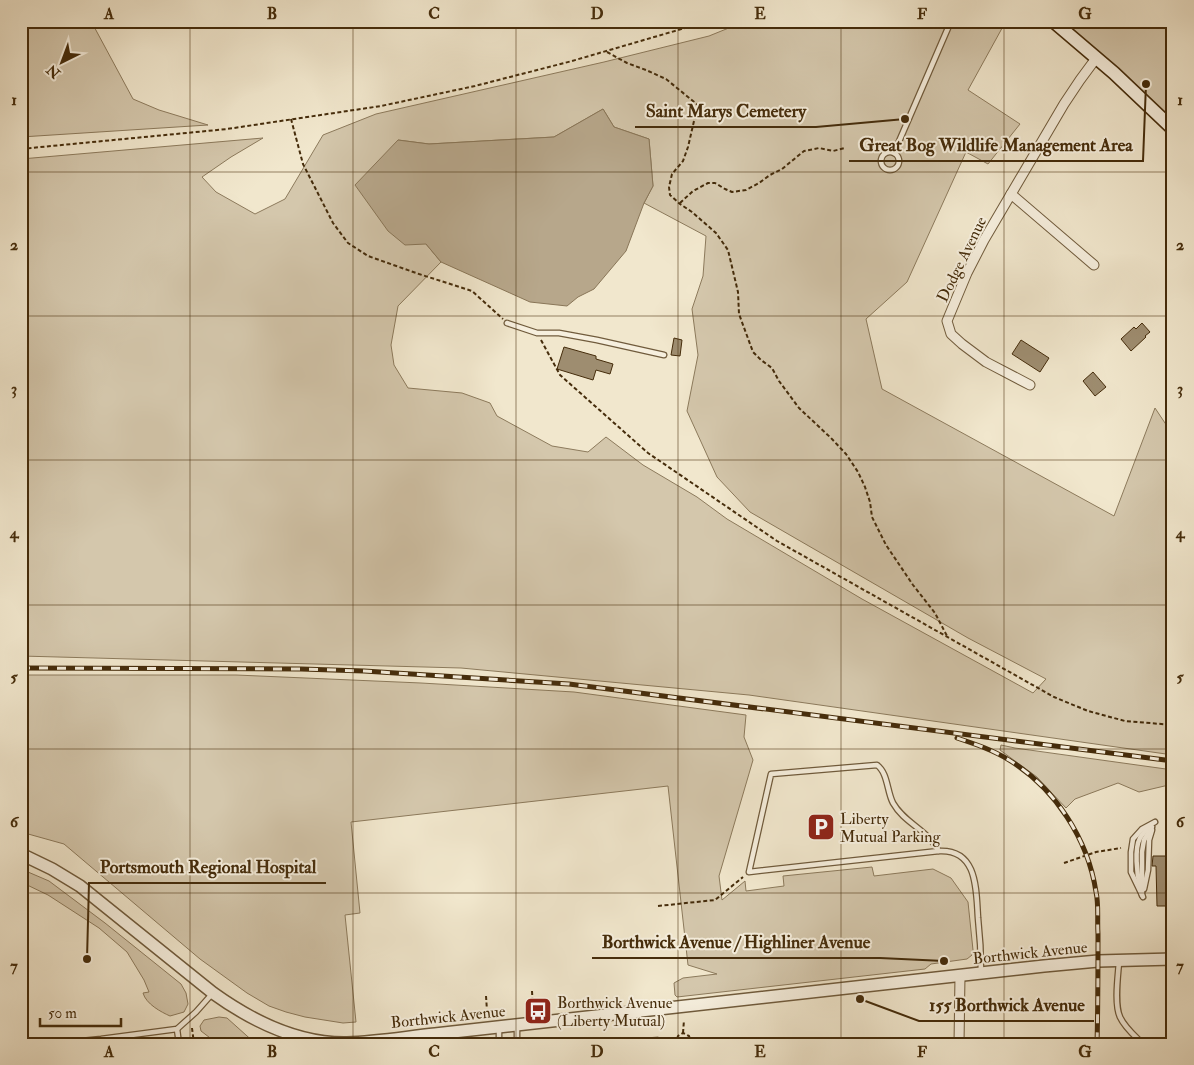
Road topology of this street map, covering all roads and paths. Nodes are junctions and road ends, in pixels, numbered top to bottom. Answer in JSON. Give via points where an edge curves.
{"nodes":[{"id":1,"x":709,"y":21,"type":"edge"},
{"id":2,"x":951,"y":21,"type":"edge"},
{"id":3,"x":1053,"y":21,"type":"edge"},
{"id":4,"x":703,"y":22,"type":"edge"},
{"id":5,"x":607,"y":52,"type":"junction"},
{"id":6,"x":1097,"y":57,"type":"junction"},
{"id":7,"x":291,"y":119,"type":"junction"},
{"id":8,"x":1173,"y":129,"type":"edge"},
{"id":9,"x":845,"y":148,"type":"dead end"},
{"id":10,"x":21,"y":150,"type":"edge"},
{"id":11,"x":894,"y":153,"type":"junction"},
{"id":12,"x":1011,"y":194,"type":"junction"},
{"id":13,"x":680,"y":204,"type":"junction"},
{"id":14,"x":1094,"y":266,"type":"dead end"},
{"id":15,"x":507,"y":323,"type":"joint"},
{"id":16,"x":537,"y":333,"type":"junction"},
{"id":17,"x":664,"y":355,"type":"dead end"},
{"id":18,"x":1030,"y":385,"type":"dead end"},
{"id":19,"x":948,"y":637,"type":"junction"},
{"id":20,"x":1173,"y":724,"type":"edge"},
{"id":21,"x":1120,"y":848,"type":"dead end"},
{"id":22,"x":939,"y":851,"type":"junction"},
{"id":23,"x":21,"y":854,"type":"edge"},
{"id":24,"x":1064,"y":863,"type":"dead end"},
{"id":25,"x":749,"y":872,"type":"junction"},
{"id":26,"x":1143,"y":897,"type":"joint"},
{"id":27,"x":658,"y":906,"type":"dead end"},
{"id":28,"x":1173,"y":959,"type":"edge"},
{"id":29,"x":1119,"y":960,"type":"junction"},
{"id":30,"x":981,"y":973,"type":"junction"},
{"id":31,"x":960,"y":976,"type":"junction"},
{"id":32,"x":532,"y":991,"type":"dead end"},
{"id":33,"x":213,"y":993,"type":"junction"},
{"id":34,"x":486,"y":996,"type":"dead end"},
{"id":35,"x":533,"y":1009,"type":"dead end"},
{"id":36,"x":487,"y":1011,"type":"dead end"},
{"id":37,"x":684,"y":1020,"type":"dead end"},
{"id":38,"x":517,"y":1025,"type":"junction"},
{"id":39,"x":499,"y":1027,"type":"junction"},
{"id":40,"x":192,"y":1028,"type":"dead end"},
{"id":41,"x":177,"y":1029,"type":"junction"},
{"id":42,"x":683,"y":1033,"type":"junction"},
{"id":43,"x":95,"y":1042,"type":"edge"},
{"id":44,"x":312,"y":1042,"type":"edge"},
{"id":45,"x":52,"y":1044,"type":"edge"},
{"id":46,"x":179,"y":1044,"type":"edge"},
{"id":47,"x":194,"y":1044,"type":"edge"},
{"id":48,"x":499,"y":1044,"type":"edge"},
{"id":49,"x":517,"y":1044,"type":"edge"},
{"id":50,"x":680,"y":1044,"type":"edge"},
{"id":51,"x":687,"y":1044,"type":"edge"},
{"id":52,"x":959,"y":1044,"type":"edge"},
{"id":53,"x":1143,"y":1044,"type":"edge"}],
"edges":[{"from":1,"to":4,"type":"path"},
{"from":2,"to":11,"type":"lane"},
{"from":3,"to":6,"type":"main road"},
{"from":4,"to":5,"type":"path"},
{"from":5,"to":7,"type":"path","via":[[426,97]]},
{"from":5,"to":13,"type":"path","via":[[666,79],[700,106],[683,161],[672,174],[669,187],[670,195]]},
{"from":6,"to":8,"type":"main road"},
{"from":6,"to":12,"type":"street","name":"Dodge Avenue","via":[[1064,104]]},
{"from":7,"to":10,"type":"path","via":[[227,129]]},
{"from":7,"to":15,"type":"path","via":[[303,164],[333,223],[348,243],[368,256],[472,291]]},
{"from":9,"to":13,"type":"path","via":[[804,151],[782,169],[746,190],[732,192],[716,183],[708,184],[693,190]]},
{"from":11,"to":11,"type":"lane","via":[[898,156],[898,165],[891,169],[883,166],[883,155]]},
{"from":12,"to":14,"type":"street"},
{"from":12,"to":18,"type":"street","name":"Dodge Avenue","via":[[967,273],[947,321],[951,334],[962,344],[986,362]]},
{"from":13,"to":19,"type":"path","via":[[716,233],[728,250],[738,292],[739,314],[752,352],[772,368],[799,408],[846,454],[865,487],[872,517],[886,545],[935,613]]},
{"from":15,"to":16,"type":"lane"},
{"from":16,"to":17,"type":"lane","via":[[559,333]]},
{"from":16,"to":19,"type":"path","via":[[560,375],[648,453],[777,541]]},
{"from":19,"to":20,"type":"path","via":[[1054,697],[1088,712],[1125,721]]},
{"from":21,"to":24,"type":"path"},
{"from":22,"to":25,"type":"lane"},
{"from":22,"to":25,"type":"lane","via":[[898,810],[877,765],[772,774]]},
{"from":22,"to":30,"type":"lane","via":[[955,853],[974,874]]},
{"from":23,"to":33,"type":"street","name":"Borthwick Avenue","via":[[80,886]]},
{"from":25,"to":27,"type":"path","via":[[715,900]]},
{"from":26,"to":26,"type":"lane","via":[[1137,875],[1139,840],[1155,822],[1149,840]]},
{"from":28,"to":29,"type":"street","name":"Borthwick Avenue"},
{"from":29,"to":30,"type":"street","name":"Borthwick Avenue"},
{"from":29,"to":53,"type":"lane","via":[[1117,1008],[1127,1028]]},
{"from":30,"to":31,"type":"street","name":"Borthwick Avenue"},
{"from":31,"to":38,"type":"street","name":"Borthwick Avenue"},
{"from":31,"to":52,"type":"street"},
{"from":32,"to":35,"type":"path"},
{"from":33,"to":41,"type":"lane"},
{"from":33,"to":44,"type":"street","name":"Borthwick Avenue","via":[[246,1015]]},
{"from":34,"to":36,"type":"path"},
{"from":37,"to":42,"type":"path"},
{"from":38,"to":39,"type":"street","name":"Borthwick Avenue"},
{"from":38,"to":49,"type":"lane"},
{"from":39,"to":44,"type":"street","name":"Borthwick Avenue","via":[[363,1042]]},
{"from":39,"to":48,"type":"lane"},
{"from":40,"to":47,"type":"path"},
{"from":41,"to":43,"type":"lane"},
{"from":41,"to":46,"type":"lane"},
{"from":42,"to":50,"type":"path","via":[[677,1039]]},
{"from":42,"to":51,"type":"path","via":[[690,1039]]},
{"from":43,"to":45,"type":"lane"}]}
